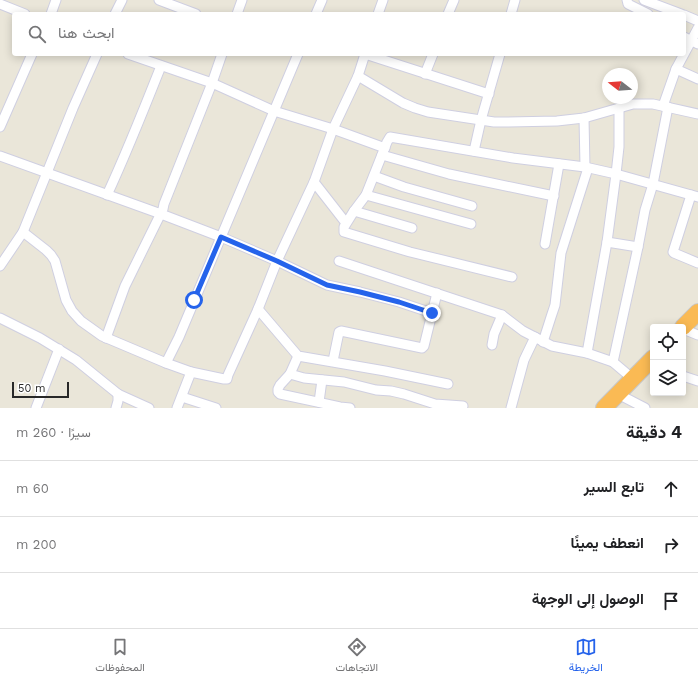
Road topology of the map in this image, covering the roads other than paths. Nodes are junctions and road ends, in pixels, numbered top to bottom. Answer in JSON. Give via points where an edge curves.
{"nodes":[{"id":1,"x":56,"y":0,"type":"edge"},
{"id":2,"x":122,"y":0,"type":"edge"},
{"id":3,"x":158,"y":0,"type":"edge"},
{"id":4,"x":242,"y":0,"type":"edge"},
{"id":5,"x":322,"y":0,"type":"edge"},
{"id":6,"x":383,"y":0,"type":"edge"},
{"id":7,"x":454,"y":0,"type":"edge"},
{"id":8,"x":515,"y":0,"type":"edge"},
{"id":9,"x":627,"y":0,"type":"edge"},
{"id":10,"x":644,"y":0,"type":"edge"},
{"id":11,"x":0,"y":4,"type":"edge"},
{"id":12,"x":20,"y":12,"type":"edge"},
{"id":13,"x":52,"y":12,"type":"edge"},
{"id":14,"x":116,"y":12,"type":"edge"},
{"id":15,"x":191,"y":12,"type":"edge"},
{"id":16,"x":238,"y":12,"type":"edge"},
{"id":17,"x":317,"y":12,"type":"edge"},
{"id":18,"x":379,"y":12,"type":"edge"},
{"id":19,"x":449,"y":12,"type":"edge"},
{"id":20,"x":512,"y":12,"type":"edge"},
{"id":21,"x":644,"y":12,"type":"edge"},
{"id":22,"x":676,"y":12,"type":"edge"},
{"id":23,"x":686,"y":16,"type":"edge"},
{"id":24,"x":698,"y":20,"type":"edge"},
{"id":25,"x":698,"y":28,"type":"edge"},
{"id":26,"x":691,"y":41,"type":"edge"},
{"id":27,"x":686,"y":50,"type":"edge"},
{"id":28,"x":31,"y":56,"type":"edge"},
{"id":29,"x":96,"y":56,"type":"edge"},
{"id":30,"x":134,"y":56,"type":"edge"},
{"id":31,"x":221,"y":56,"type":"edge"},
{"id":32,"x":297,"y":56,"type":"edge"},
{"id":33,"x":364,"y":56,"type":"edge"},
{"id":34,"x":371,"y":56,"type":"edge"},
{"id":35,"x":432,"y":56,"type":"edge"},
{"id":36,"x":499,"y":56,"type":"edge"},
{"id":37,"x":683,"y":56,"type":"edge"},
{"id":38,"x":161,"y":66,"type":"junction"},
{"id":39,"x":676,"y":69,"type":"junction"},
{"id":40,"x":425,"y":74,"type":"junction"},
{"id":41,"x":358,"y":76,"type":"junction"},
{"id":42,"x":698,"y":79,"type":"edge"},
{"id":43,"x":212,"y":83,"type":"junction"},
{"id":44,"x":489,"y":94,"type":"junction"},
{"id":45,"x":665,"y":107,"type":"junction"},
{"id":46,"x":619,"y":108,"type":"junction"},
{"id":47,"x":274,"y":111,"type":"junction"},
{"id":48,"x":698,"y":114,"type":"edge"},
{"id":49,"x":584,"y":118,"type":"junction"},
{"id":50,"x":482,"y":120,"type":"junction"},
{"id":51,"x":0,"y":127,"type":"edge"},
{"id":52,"x":333,"y":129,"type":"junction"},
{"id":53,"x":474,"y":151,"type":"junction"},
{"id":54,"x":383,"y":152,"type":"junction"},
{"id":55,"x":0,"y":156,"type":"edge"},
{"id":56,"x":559,"y":164,"type":"junction"},
{"id":57,"x":586,"y":168,"type":"junction"},
{"id":58,"x":46,"y":174,"type":"junction"},
{"id":59,"x":616,"y":174,"type":"junction"},
{"id":60,"x":374,"y":176,"type":"junction"},
{"id":61,"x":314,"y":182,"type":"junction"},
{"id":62,"x":653,"y":184,"type":"junction"},
{"id":63,"x":107,"y":195,"type":"junction"},
{"id":64,"x":366,"y":195,"type":"junction"},
{"id":65,"x":554,"y":196,"type":"junction"},
{"id":66,"x":694,"y":196,"type":"edge"},
{"id":67,"x":472,"y":206,"type":"dead end"},
{"id":68,"x":354,"y":210,"type":"junction"},
{"id":69,"x":161,"y":214,"type":"junction"},
{"id":70,"x":346,"y":223,"type":"junction"},
{"id":71,"x":471,"y":224,"type":"dead end"},
{"id":72,"x":412,"y":228,"type":"dead end"},
{"id":73,"x":23,"y":232,"type":"junction"},
{"id":74,"x":221,"y":237,"type":"junction"},
{"id":75,"x":607,"y":242,"type":"junction"},
{"id":76,"x":546,"y":244,"type":"dead end"},
{"id":77,"x":638,"y":247,"type":"junction"},
{"id":78,"x":277,"y":261,"type":"junction"},
{"id":79,"x":339,"y":261,"type":"dead end"},
{"id":80,"x":698,"y":263,"type":"edge"},
{"id":81,"x":0,"y":266,"type":"edge"},
{"id":82,"x":512,"y":277,"type":"dead end"},
{"id":83,"x":438,"y":293,"type":"junction"},
{"id":84,"x":258,"y":309,"type":"junction"},
{"id":85,"x":698,"y":312,"type":"edge"},
{"id":86,"x":432,"y":313,"type":"junction"},
{"id":87,"x":502,"y":315,"type":"junction"},
{"id":88,"x":0,"y":318,"type":"edge"},
{"id":89,"x":686,"y":325,"type":"edge"},
{"id":90,"x":686,"y":329,"type":"edge"},
{"id":91,"x":698,"y":335,"type":"edge"},
{"id":92,"x":106,"y":338,"type":"junction"},
{"id":93,"x":539,"y":340,"type":"junction"},
{"id":94,"x":492,"y":345,"type":"dead end"},
{"id":95,"x":59,"y":349,"type":"junction"},
{"id":96,"x":587,"y":353,"type":"junction"},
{"id":97,"x":298,"y":356,"type":"junction"},
{"id":98,"x":333,"y":362,"type":"junction"},
{"id":99,"x":613,"y":362,"type":"junction"},
{"id":100,"x":166,"y":363,"type":"junction"},
{"id":101,"x":650,"y":364,"type":"edge"},
{"id":102,"x":191,"y":372,"type":"junction"},
{"id":103,"x":290,"y":374,"type":"junction"},
{"id":104,"x":686,"y":377,"type":"edge"},
{"id":105,"x":633,"y":379,"type":"junction"},
{"id":106,"x":322,"y":380,"type":"junction"},
{"id":107,"x":698,"y":382,"type":"edge"},
{"id":108,"x":448,"y":384,"type":"dead end"},
{"id":109,"x":118,"y":394,"type":"junction"},
{"id":110,"x":618,"y":394,"type":"junction"},
{"id":111,"x":182,"y":397,"type":"junction"},
{"id":112,"x":319,"y":402,"type":"junction"},
{"id":113,"x":463,"y":406,"type":"dead end"},
{"id":114,"x":36,"y":408,"type":"edge"},
{"id":115,"x":116,"y":408,"type":"edge"},
{"id":116,"x":148,"y":408,"type":"edge"},
{"id":117,"x":177,"y":408,"type":"edge"},
{"id":118,"x":216,"y":408,"type":"edge"},
{"id":119,"x":350,"y":408,"type":"edge"},
{"id":120,"x":511,"y":408,"type":"edge"},
{"id":121,"x":604,"y":408,"type":"edge"},
{"id":122,"x":645,"y":408,"type":"edge"}],
"edges":[{"from":1,"to":13,"type":"street"},
{"from":2,"to":14,"type":"street"},
{"from":3,"to":15,"type":"street"},
{"from":4,"to":16,"type":"street"},
{"from":5,"to":17,"type":"street"},
{"from":6,"to":18,"type":"street"},
{"from":7,"to":19,"type":"street"},
{"from":8,"to":20,"type":"street"},
{"from":9,"to":21,"type":"street","via":[[628,4]]},
{"from":10,"to":22,"type":"street"},
{"from":11,"to":12,"type":"street"},
{"from":23,"to":24,"type":"street"},
{"from":25,"to":26,"type":"street"},
{"from":26,"to":27,"type":"street"},
{"from":28,"to":51,"type":"street"},
{"from":29,"to":58,"type":"street"},
{"from":30,"to":38,"type":"street"},
{"from":31,"to":43,"type":"street"},
{"from":32,"to":47,"type":"street"},
{"from":33,"to":41,"type":"street"},
{"from":34,"to":40,"type":"street"},
{"from":35,"to":40,"type":"street"},
{"from":36,"to":44,"type":"street"},
{"from":37,"to":39,"type":"street"},
{"from":38,"to":43,"type":"street"},
{"from":38,"to":63,"type":"street"},
{"from":39,"to":42,"type":"street"},
{"from":39,"to":45,"type":"street"},
{"from":40,"to":44,"type":"street"},
{"from":41,"to":50,"type":"street","via":[[415,108]]},
{"from":41,"to":52,"type":"street"},
{"from":43,"to":47,"type":"street"},
{"from":43,"to":69,"type":"street"},
{"from":44,"to":50,"type":"street"},
{"from":45,"to":46,"type":"street","via":[[634,104]]},
{"from":45,"to":48,"type":"street"},
{"from":45,"to":62,"type":"street"},
{"from":46,"to":49,"type":"street"},
{"from":46,"to":59,"type":"street"},
{"from":47,"to":52,"type":"street"},
{"from":47,"to":74,"type":"street"},
{"from":49,"to":50,"type":"street","via":[[557,121]]},
{"from":49,"to":57,"type":"street"},
{"from":50,"to":53,"type":"street"},
{"from":52,"to":54,"type":"street"},
{"from":52,"to":61,"type":"street"},
{"from":53,"to":54,"type":"street","via":[[390,137]]},
{"from":53,"to":56,"type":"street"},
{"from":54,"to":60,"type":"street"},
{"from":54,"to":65,"type":"street","via":[[450,174]]},
{"from":55,"to":58,"type":"street"},
{"from":56,"to":57,"type":"street"},
{"from":56,"to":65,"type":"street"},
{"from":57,"to":59,"type":"street"},
{"from":57,"to":93,"type":"street","via":[[561,253],[555,305]]},
{"from":58,"to":63,"type":"street"},
{"from":58,"to":73,"type":"street"},
{"from":59,"to":62,"type":"street"},
{"from":59,"to":75,"type":"street"},
{"from":60,"to":64,"type":"street"},
{"from":60,"to":67,"type":"street"},
{"from":61,"to":70,"type":"street"},
{"from":61,"to":78,"type":"street"},
{"from":62,"to":66,"type":"street"},
{"from":62,"to":77,"type":"street"},
{"from":63,"to":69,"type":"street"},
{"from":64,"to":68,"type":"street"},
{"from":64,"to":71,"type":"street"},
{"from":65,"to":76,"type":"street"},
{"from":66,"to":80,"type":"street","via":[[673,252]]},
{"from":68,"to":70,"type":"street"},
{"from":68,"to":72,"type":"street"},
{"from":69,"to":74,"type":"street"},
{"from":69,"to":92,"type":"street","via":[[125,286]]},
{"from":70,"to":82,"type":"street","via":[[344,232],[348,234]]},
{"from":73,"to":81,"type":"street"},
{"from":73,"to":92,"type":"street","via":[[46,250],[55,261],[66,300],[72,311],[81,321]]},
{"from":74,"to":78,"type":"street"},
{"from":74,"to":100,"type":"street"},
{"from":75,"to":77,"type":"street"},
{"from":75,"to":96,"type":"street"},
{"from":77,"to":99,"type":"street"},
{"from":78,"to":84,"type":"street"},
{"from":78,"to":86,"type":"street","via":[[327,285],[399,302]]},
{"from":79,"to":83,"type":"street"},
{"from":83,"to":86,"type":"street"},
{"from":83,"to":87,"type":"street"},
{"from":84,"to":97,"type":"street"},
{"from":84,"to":102,"type":"street","via":[[227,379]]},
{"from":85,"to":89,"type":"highway"},
{"from":86,"to":98,"type":"street","via":[[422,348],[341,331]]},
{"from":87,"to":93,"type":"street"},
{"from":87,"to":94,"type":"street"},
{"from":88,"to":95,"type":"street"},
{"from":90,"to":91,"type":"street"},
{"from":92,"to":100,"type":"street"},
{"from":93,"to":96,"type":"street","via":[[559,348]]},
{"from":93,"to":120,"type":"street","via":[[524,360]]},
{"from":95,"to":109,"type":"street"},
{"from":95,"to":114,"type":"street"},
{"from":96,"to":99,"type":"street"},
{"from":97,"to":98,"type":"street"},
{"from":97,"to":103,"type":"street"},
{"from":98,"to":108,"type":"street"},
{"from":99,"to":105,"type":"street"},
{"from":100,"to":102,"type":"street"},
{"from":101,"to":105,"type":"highway"},
{"from":102,"to":111,"type":"street"},
{"from":103,"to":106,"type":"street"},
{"from":103,"to":112,"type":"street","via":[[280,385],[280,394]]},
{"from":104,"to":107,"type":"street"},
{"from":105,"to":110,"type":"highway"},
{"from":106,"to":112,"type":"street"},
{"from":106,"to":113,"type":"street","via":[[390,391],[435,404]]},
{"from":109,"to":115,"type":"street"},
{"from":109,"to":116,"type":"street"},
{"from":110,"to":121,"type":"highway"},
{"from":110,"to":122,"type":"street"},
{"from":111,"to":117,"type":"street"},
{"from":111,"to":118,"type":"street"},
{"from":112,"to":119,"type":"street"}]}
